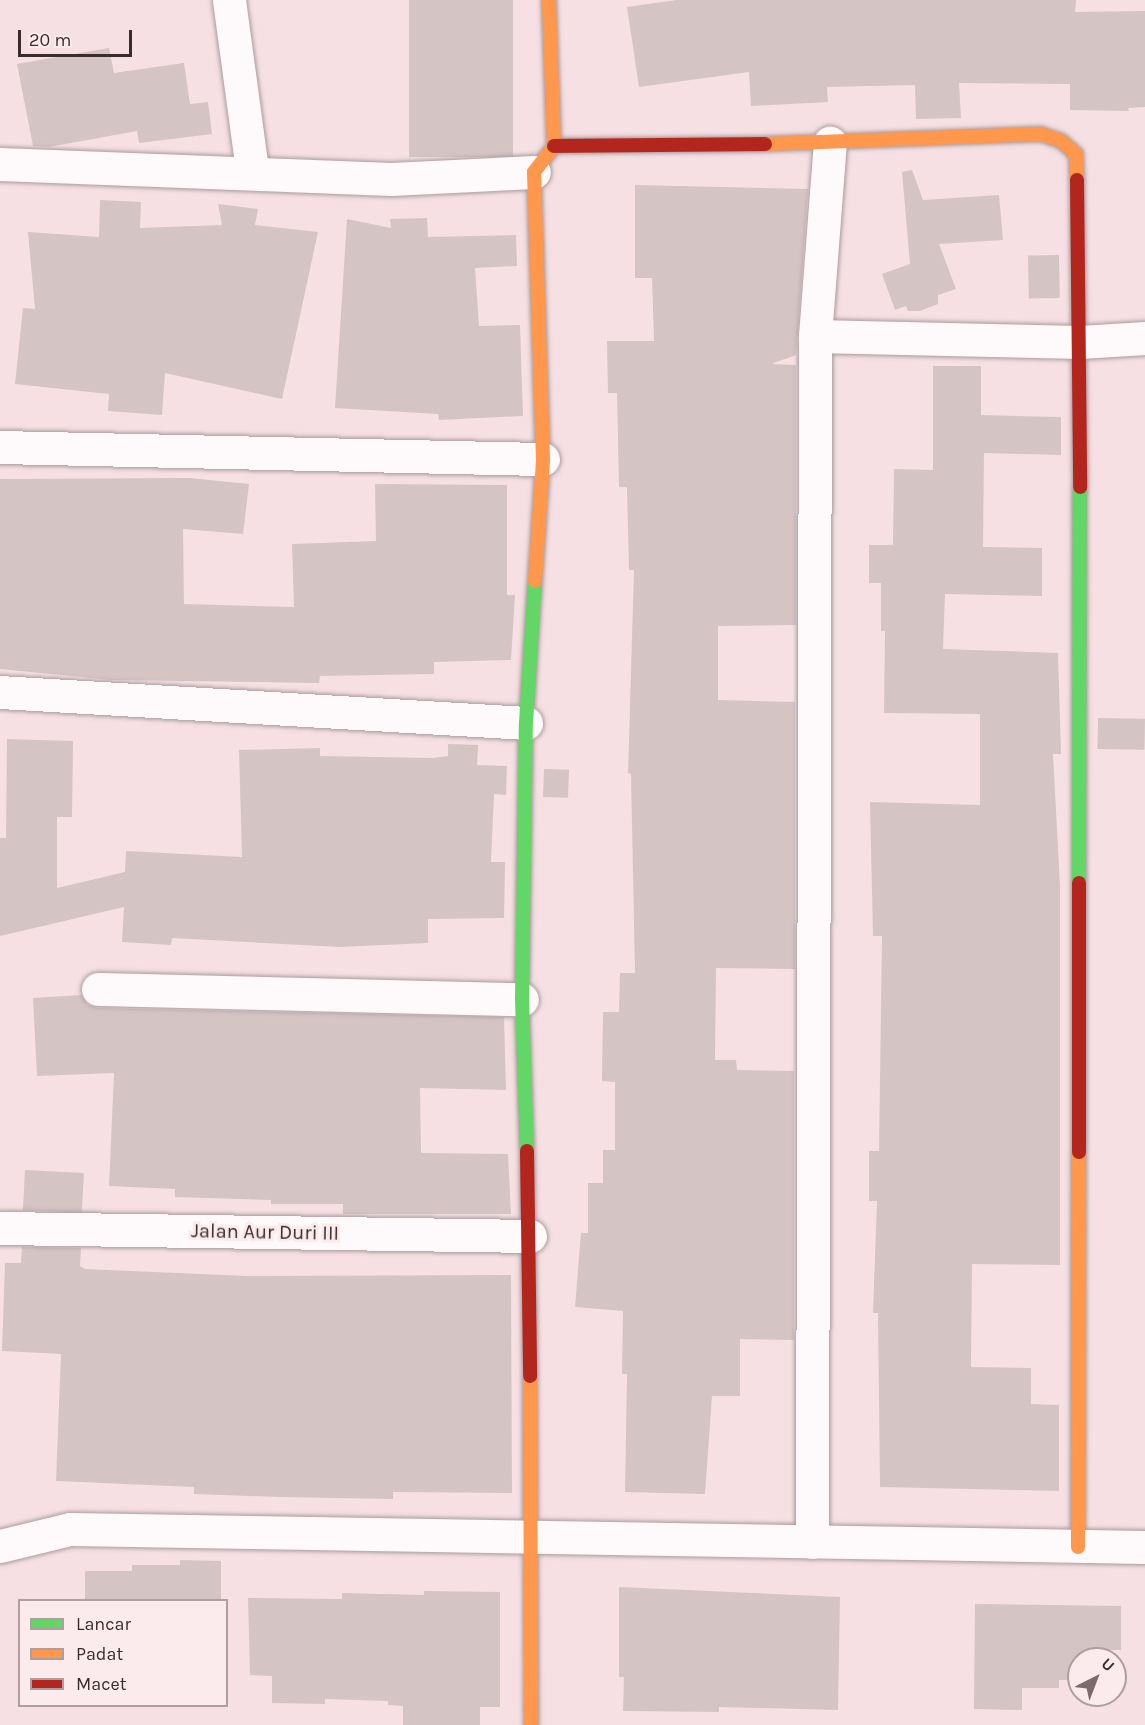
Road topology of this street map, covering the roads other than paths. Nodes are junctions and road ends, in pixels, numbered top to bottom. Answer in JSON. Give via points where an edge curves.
{"nodes":[{"id":1,"x":229,"y":0,"type":"edge"},
{"id":2,"x":549,"y":0,"type":"edge"},
{"id":3,"x":830,"y":143,"type":"junction"},
{"id":4,"x":554,"y":146,"type":"junction"},
{"id":5,"x":0,"y":162,"type":"edge"},
{"id":6,"x":252,"y":171,"type":"junction"},
{"id":7,"x":534,"y":172,"type":"junction"},
{"id":8,"x":815,"y":336,"type":"junction"},
{"id":9,"x":1145,"y":338,"type":"edge"},
{"id":10,"x":1080,"y":342,"type":"junction"},
{"id":11,"x":0,"y":447,"type":"edge"},
{"id":12,"x":543,"y":459,"type":"junction"},
{"id":13,"x":0,"y":692,"type":"edge"},
{"id":14,"x":526,"y":723,"type":"junction"},
{"id":15,"x":98,"y":989,"type":"dead end"},
{"id":16,"x":522,"y":999,"type":"junction"},
{"id":17,"x":0,"y":1228,"type":"edge"},
{"id":18,"x":530,"y":1236,"type":"junction"},
{"id":19,"x":533,"y":1537,"type":"junction"},
{"id":20,"x":812,"y":1542,"type":"junction"},
{"id":21,"x":0,"y":1546,"type":"edge"},
{"id":22,"x":1078,"y":1547,"type":"junction"},
{"id":23,"x":1145,"y":1547,"type":"edge"},
{"id":24,"x":531,"y":1725,"type":"edge"}],
"edges":[{"from":1,"to":6,"type":"street"},
{"from":2,"to":4,"type":"street"},
{"from":3,"to":4,"type":"street"},
{"from":3,"to":8,"type":"street"},
{"from":3,"to":10,"type":"street","via":[[1041,134],[1069,146],[1079,164]]},
{"from":4,"to":7,"type":"street"},
{"from":5,"to":6,"type":"street"},
{"from":6,"to":7,"type":"street","via":[[391,179]]},
{"from":7,"to":12,"type":"street"},
{"from":8,"to":10,"type":"street"},
{"from":8,"to":20,"type":"street"},
{"from":9,"to":10,"type":"street"},
{"from":10,"to":22,"type":"street"},
{"from":11,"to":12,"type":"street"},
{"from":12,"to":14,"type":"street"},
{"from":13,"to":14,"type":"street"},
{"from":14,"to":16,"type":"street"},
{"from":15,"to":16,"type":"street"},
{"from":16,"to":18,"type":"street"},
{"from":17,"to":18,"type":"street","name":"Jalan Aur Duri III"},
{"from":18,"to":19,"type":"street"},
{"from":19,"to":20,"type":"street"},
{"from":19,"to":21,"type":"street","via":[[70,1529]]},
{"from":19,"to":24,"type":"street"},
{"from":20,"to":22,"type":"street"},
{"from":22,"to":23,"type":"street"}]}
